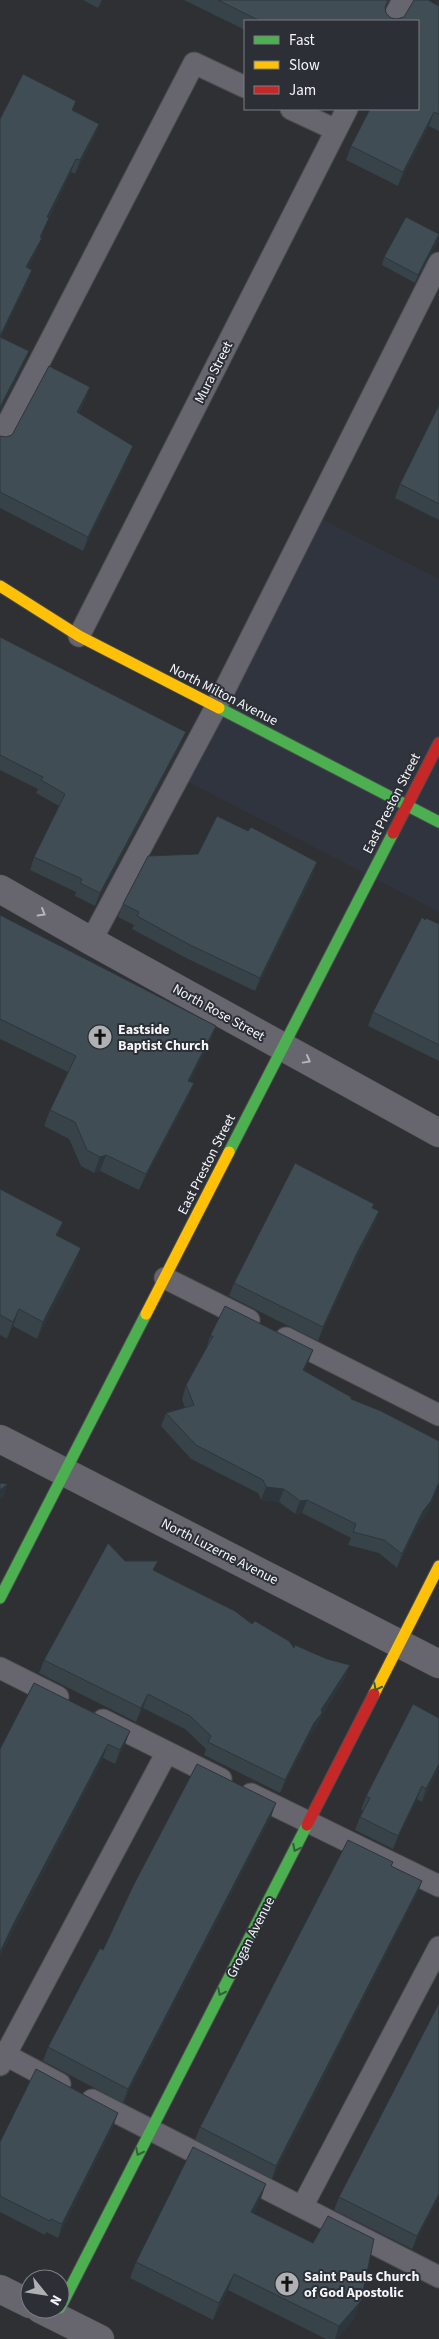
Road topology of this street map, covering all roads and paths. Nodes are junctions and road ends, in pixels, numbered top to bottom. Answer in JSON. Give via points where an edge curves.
{"nodes":[{"id":1,"x":403,"y":0,"type":"edge"},
{"id":2,"x":393,"y":20,"type":"edge"},
{"id":3,"x":244,"y":87,"type":"edge"},
{"id":4,"x":293,"y":110,"type":"edge"},
{"id":5,"x":346,"y":110,"type":"edge"},
{"id":6,"x":336,"y":130,"type":"junction"},
{"id":7,"x":439,"y":263,"type":"edge"},
{"id":8,"x":0,"y":438,"type":"edge"},
{"id":9,"x":0,"y":586,"type":"edge"},
{"id":10,"x":79,"y":636,"type":"junction"},
{"id":11,"x":216,"y":707,"type":"junction"},
{"id":12,"x":439,"y":743,"type":"edge"},
{"id":13,"x":407,"y":805,"type":"junction"},
{"id":14,"x":439,"y":822,"type":"edge"},
{"id":15,"x":0,"y":888,"type":"edge"},
{"id":16,"x":90,"y":941,"type":"junction"},
{"id":17,"x":283,"y":1047,"type":"junction"},
{"id":18,"x":439,"y":1132,"type":"edge"},
{"id":19,"x":165,"y":1278,"type":"junction"},
{"id":20,"x":439,"y":1415,"type":"edge"},
{"id":21,"x":0,"y":1439,"type":"edge"},
{"id":22,"x":64,"y":1472,"type":"junction"},
{"id":23,"x":439,"y":1566,"type":"edge"},
{"id":24,"x":0,"y":1598,"type":"edge"},
{"id":25,"x":400,"y":1644,"type":"junction"},
{"id":26,"x":439,"y":1664,"type":"edge"},
{"id":27,"x":0,"y":1668,"type":"edge"},
{"id":28,"x":167,"y":1752,"type":"junction"},
{"id":29,"x":308,"y":1823,"type":"junction"},
{"id":30,"x":439,"y":1886,"type":"edge"},
{"id":31,"x":439,"y":1947,"type":"edge"},
{"id":32,"x":2,"y":2057,"type":"edge"},
{"id":33,"x":150,"y":2131,"type":"junction"},
{"id":34,"x":302,"y":2207,"type":"junction"},
{"id":35,"x":439,"y":2278,"type":"edge"},
{"id":36,"x":70,"y":2281,"type":"edge"},
{"id":37,"x":0,"y":2289,"type":"edge"},
{"id":38,"x":20,"y":2299,"type":"edge"},
{"id":39,"x":67,"y":2319,"type":"edge"},
{"id":40,"x":100,"y":2339,"type":"edge"}],
"edges":[{"from":1,"to":2,"type":"lane"},
{"from":3,"to":8,"type":"lane","via":[[194,63]]},
{"from":4,"to":6,"type":"lane"},
{"from":5,"to":6,"type":"lane","name":"Mura Street"},
{"from":6,"to":10,"type":"lane","name":"Mura Street"},
{"from":7,"to":11,"type":"lane"},
{"from":9,"to":10,"type":"street","name":"North Milton Avenue"},
{"from":10,"to":11,"type":"street","name":"North Milton Avenue"},
{"from":11,"to":13,"type":"street","name":"North Milton Avenue"},
{"from":11,"to":16,"type":"lane"},
{"from":12,"to":13,"type":"street","name":"East Preston Street"},
{"from":13,"to":14,"type":"street","name":"North Milton Avenue"},
{"from":13,"to":17,"type":"street","name":"East Preston Street"},
{"from":15,"to":16,"type":"street","name":"North Rose Street","one_way":true},
{"from":16,"to":17,"type":"street","name":"North Rose Street"},
{"from":17,"to":18,"type":"street","name":"North Rose Street","one_way":true},
{"from":17,"to":19,"type":"street","name":"East Preston Street"},
{"from":19,"to":20,"type":"lane"},
{"from":19,"to":22,"type":"street","name":"East Preston Street"},
{"from":21,"to":22,"type":"street","name":"North Luzerne Avenue"},
{"from":22,"to":24,"type":"street","name":"East Preston Street"},
{"from":22,"to":25,"type":"street","name":"North Luzerne Avenue"},
{"from":23,"to":25,"type":"street","name":"Grogan Avenue"},
{"from":25,"to":26,"type":"street","name":"North Luzerne Avenue"},
{"from":25,"to":29,"type":"street","name":"Grogan Avenue","one_way":true},
{"from":27,"to":28,"type":"lane"},
{"from":28,"to":29,"type":"lane"},
{"from":28,"to":32,"type":"lane"},
{"from":29,"to":30,"type":"lane"},
{"from":29,"to":33,"type":"street","name":"Grogan Avenue","one_way":true},
{"from":31,"to":34,"type":"lane"},
{"from":32,"to":33,"type":"lane"},
{"from":33,"to":34,"type":"lane"},
{"from":33,"to":36,"type":"street","name":"Grogan Avenue","one_way":true},
{"from":34,"to":35,"type":"lane"},
{"from":37,"to":38,"type":"street"},
{"from":39,"to":40,"type":"street"}]}
